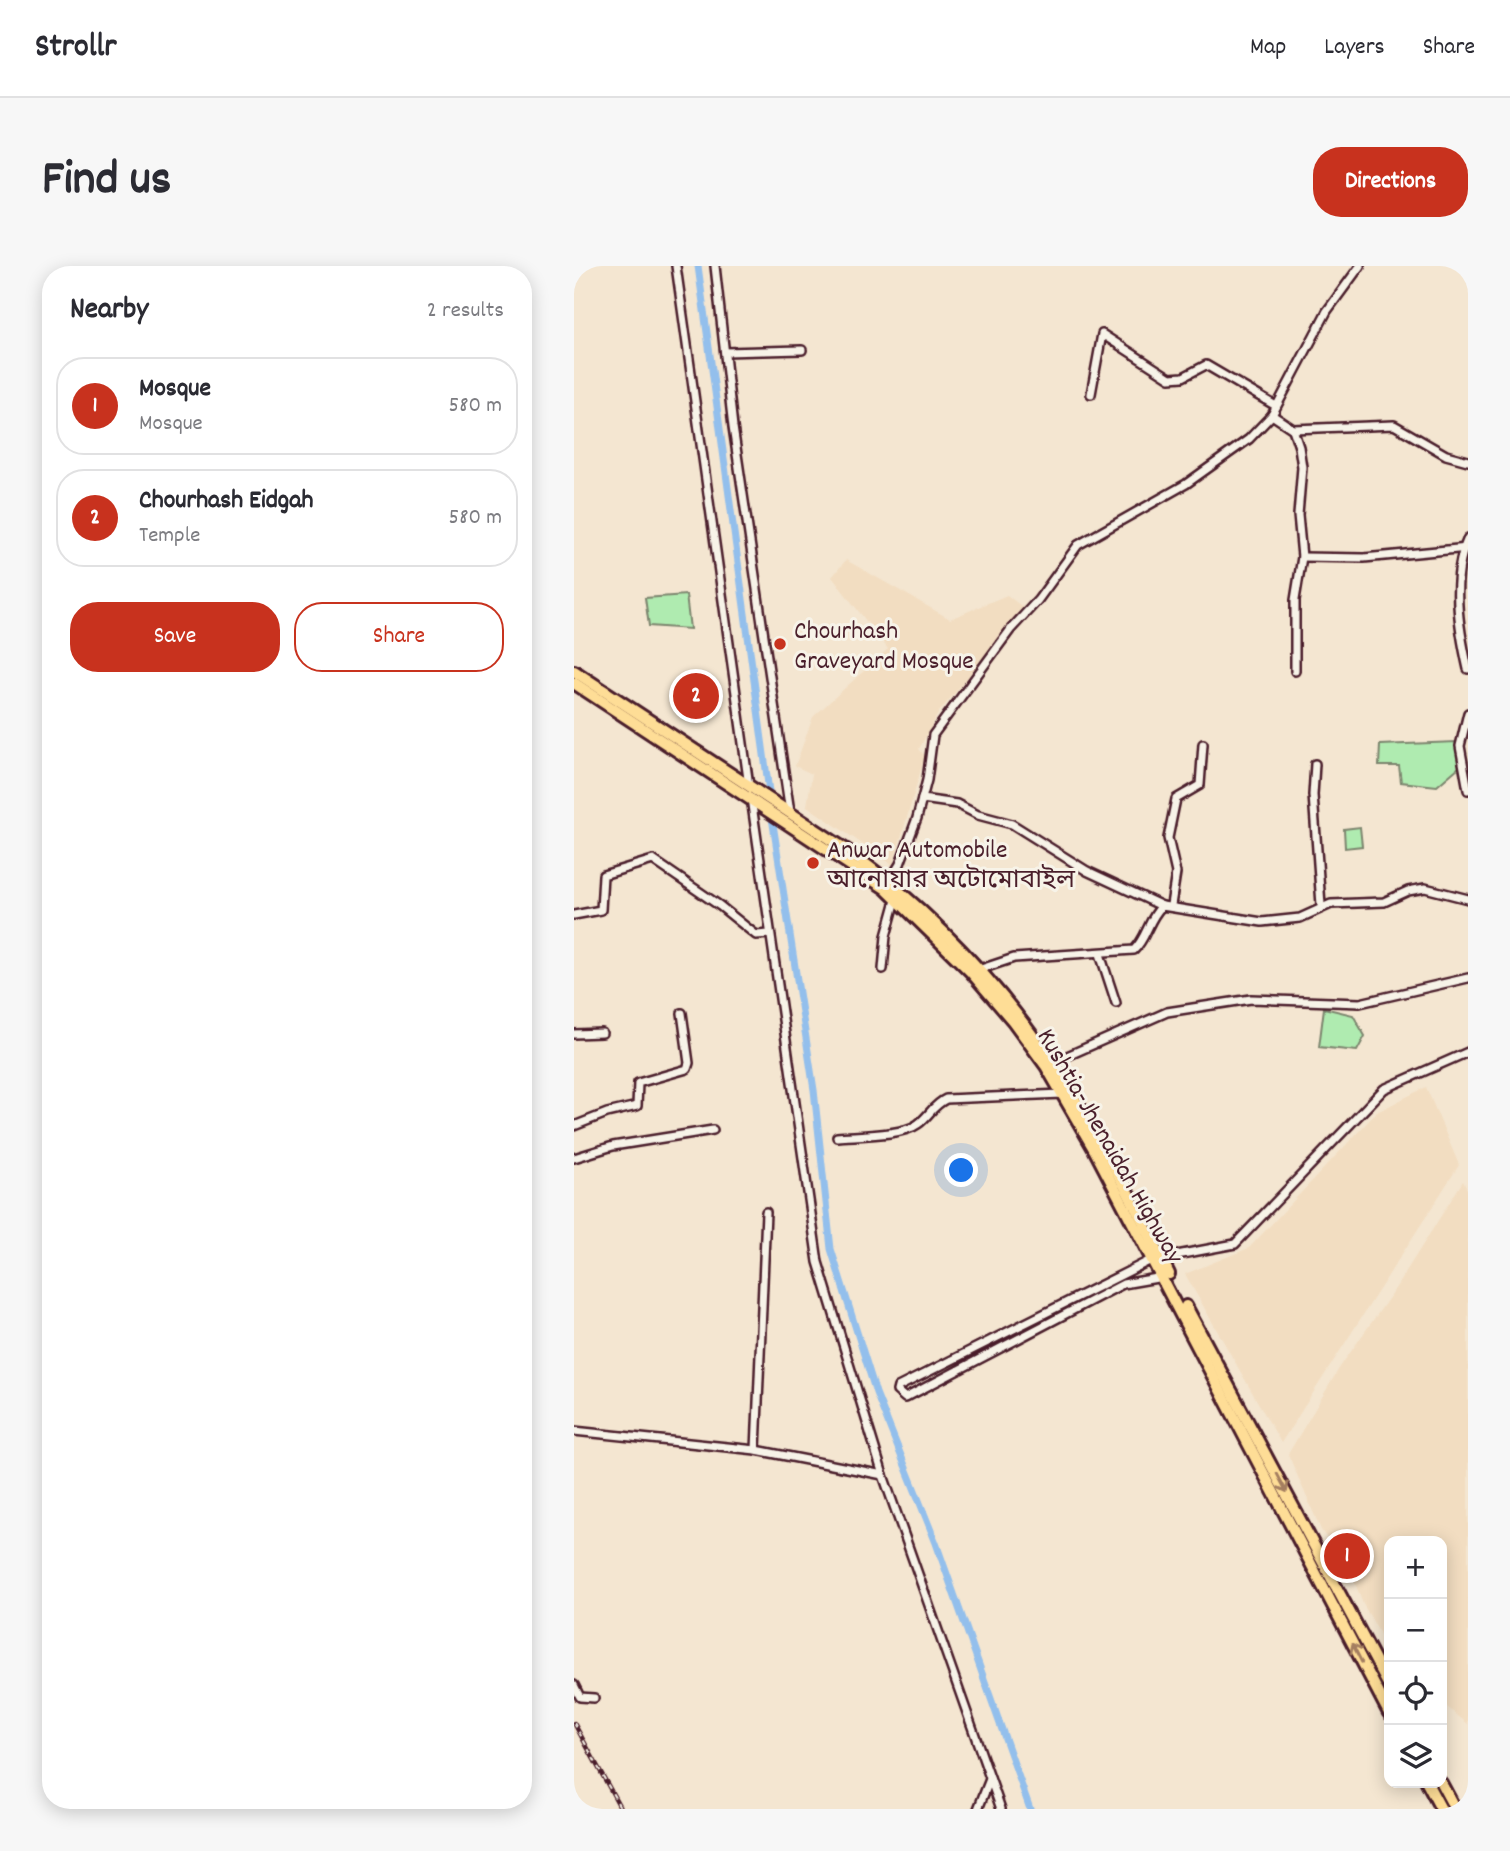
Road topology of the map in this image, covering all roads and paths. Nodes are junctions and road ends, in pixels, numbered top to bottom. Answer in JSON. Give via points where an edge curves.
{"nodes":[{"id":1,"x":676,"y":266,"type":"edge"},
{"id":2,"x":715,"y":266,"type":"edge"},
{"id":3,"x":1360,"y":266,"type":"edge"},
{"id":4,"x":802,"y":350,"type":"dead end"},
{"id":5,"x":725,"y":352,"type":"junction"},
{"id":6,"x":1091,"y":394,"type":"dead end"},
{"id":7,"x":1276,"y":406,"type":"junction"},
{"id":8,"x":1272,"y":415,"type":"junction"},
{"id":9,"x":1293,"y":429,"type":"junction"},
{"id":10,"x":1468,"y":461,"type":"edge"},
{"id":11,"x":1468,"y":538,"type":"edge"},
{"id":12,"x":1466,"y":548,"type":"edge"},
{"id":13,"x":1302,"y":557,"type":"junction"},
{"id":14,"x":1468,"y":669,"type":"edge"},
{"id":15,"x":574,"y":671,"type":"edge"},
{"id":16,"x":1295,"y":671,"type":"dead end"},
{"id":17,"x":574,"y":683,"type":"edge"},
{"id":18,"x":1468,"y":713,"type":"edge"},
{"id":19,"x":648,"y":724,"type":"junction"},
{"id":20,"x":1203,"y":744,"type":"dead end"},
{"id":21,"x":1315,"y":764,"type":"dead end"},
{"id":22,"x":1468,"y":790,"type":"edge"},
{"id":23,"x":752,"y":792,"type":"junction"},
{"id":24,"x":922,"y":799,"type":"junction"},
{"id":25,"x":789,"y":812,"type":"junction"},
{"id":26,"x":887,"y":885,"type":"junction"},
{"id":27,"x":1468,"y":899,"type":"edge"},
{"id":28,"x":896,"y":900,"type":"junction"},
{"id":29,"x":1171,"y":905,"type":"junction"},
{"id":30,"x":1321,"y":905,"type":"junction"},
{"id":31,"x":1162,"y":906,"type":"junction"},
{"id":32,"x":574,"y":915,"type":"edge"},
{"id":33,"x":770,"y":934,"type":"junction"},
{"id":34,"x":1100,"y":954,"type":"junction"},
{"id":35,"x":883,"y":969,"type":"dead end"},
{"id":36,"x":976,"y":970,"type":"junction"},
{"id":37,"x":1468,"y":978,"type":"edge"},
{"id":38,"x":1116,"y":1003,"type":"dead end"},
{"id":39,"x":682,"y":1013,"type":"dead end"},
{"id":40,"x":602,"y":1033,"type":"dead end"},
{"id":41,"x":574,"y":1034,"type":"edge"},
{"id":42,"x":1468,"y":1052,"type":"edge"},
{"id":43,"x":1050,"y":1064,"type":"junction"},
{"id":44,"x":1063,"y":1094,"type":"junction"},
{"id":45,"x":574,"y":1126,"type":"edge"},
{"id":46,"x":713,"y":1130,"type":"dead end"},
{"id":47,"x":836,"y":1137,"type":"dead end"},
{"id":48,"x":574,"y":1158,"type":"edge"},
{"id":49,"x":766,"y":1212,"type":"dead end"},
{"id":50,"x":1161,"y":1266,"type":"junction"},
{"id":51,"x":574,"y":1431,"type":"edge"},
{"id":52,"x":757,"y":1450,"type":"junction"},
{"id":53,"x":883,"y":1475,"type":"junction"},
{"id":54,"x":1384,"y":1677,"type":"edge"},
{"id":55,"x":574,"y":1685,"type":"edge"},
{"id":56,"x":594,"y":1698,"type":"dead end"},
{"id":57,"x":1384,"y":1703,"type":"edge"},
{"id":58,"x":990,"y":1779,"type":"junction"},
{"id":59,"x":1430,"y":1788,"type":"edge"},
{"id":60,"x":1444,"y":1788,"type":"edge"},
{"id":61,"x":978,"y":1809,"type":"edge"},
{"id":62,"x":1001,"y":1809,"type":"edge"},
{"id":63,"x":1441,"y":1809,"type":"edge"},
{"id":64,"x":1455,"y":1809,"type":"edge"}],
"edges":[{"from":1,"to":23,"type":"street"},
{"from":2,"to":5,"type":"street"},
{"from":3,"to":7,"type":"street","via":[[1327,311]]},
{"from":4,"to":5,"type":"street"},
{"from":5,"to":25,"type":"street"},
{"from":6,"to":7,"type":"street","via":[[1102,334],[1170,378],[1206,365]]},
{"from":7,"to":8,"type":"street"},
{"from":8,"to":9,"type":"street"},
{"from":8,"to":24,"type":"street","via":[[1249,439],[1186,484],[1076,546],[933,735]]},
{"from":9,"to":10,"type":"street","via":[[1394,425],[1447,455]]},
{"from":9,"to":13,"type":"street","via":[[1302,467],[1298,515]]},
{"from":11,"to":12,"type":"street"},
{"from":12,"to":13,"type":"street","via":[[1364,558]]},
{"from":12,"to":14,"type":"street","via":[[1460,569],[1460,630]]},
{"from":13,"to":16,"type":"street","via":[[1295,600]]},
{"from":15,"to":19,"type":"highway","name":"Kushtia-Jhenaidah Highway"},
{"from":17,"to":19,"type":"highway","name":"Kushtia-Jhenaidah Highway"},
{"from":18,"to":22,"type":"street","via":[[1460,746]]},
{"from":19,"to":23,"type":"highway","name":"Kushtia-Jhenaidah Highway"},
{"from":20,"to":29,"type":"street","via":[[1200,785],[1176,799],[1170,820],[1168,838],[1176,873]]},
{"from":21,"to":30,"type":"street"},
{"from":23,"to":25,"type":"highway","name":"Kushtia-Jhenaidah Highway"},
{"from":23,"to":26,"type":"highway","name":"Kushtia-Jhenaidah Highway","via":[[789,826]]},
{"from":23,"to":33,"type":"street"},
{"from":24,"to":26,"type":"street","via":[[900,864]]},
{"from":24,"to":31,"type":"street","via":[[957,804],[1012,824],[1087,871]]},
{"from":25,"to":26,"type":"highway","name":"Kushtia-Jhenaidah Highway"},
{"from":26,"to":28,"type":"highway","name":"Kushtia-Jhenaidah Highway"},
{"from":26,"to":36,"type":"highway","name":"Kushtia-Jhenaidah Highway"},
{"from":27,"to":30,"type":"street","via":[[1425,888],[1384,902]]},
{"from":28,"to":35,"type":"street"},
{"from":28,"to":36,"type":"highway","name":"Kushtia-Jhenaidah Highway"},
{"from":29,"to":30,"type":"street","via":[[1262,922],[1300,919]]},
{"from":29,"to":31,"type":"street"},
{"from":31,"to":34,"type":"street","via":[[1151,916],[1134,950]]},
{"from":32,"to":33,"type":"street","via":[[601,910],[603,875],[653,860],[756,935]]},
{"from":33,"to":53,"type":"street","via":[[818,1262]]},
{"from":34,"to":36,"type":"street","via":[[1014,958]]},
{"from":34,"to":38,"type":"street"},
{"from":36,"to":43,"type":"highway","name":"Kushtia-Jhenaidah Highway"},
{"from":37,"to":43,"type":"street","via":[[1360,1003],[1251,999],[1167,1012]]},
{"from":39,"to":45,"type":"street","via":[[687,1069],[638,1083],[637,1106]]},
{"from":40,"to":41,"type":"street"},
{"from":42,"to":50,"type":"street","via":[[1384,1089],[1235,1244]]},
{"from":43,"to":44,"type":"highway","name":"Kushtia-Jhenaidah Highway"},
{"from":43,"to":50,"type":"highway","name":"Kushtia-Jhenaidah Highway","via":[[1101,1143]]},
{"from":44,"to":47,"type":"street","via":[[946,1099],[936,1103],[916,1126]]},
{"from":44,"to":50,"type":"highway","name":"Kushtia-Jhenaidah Highway"},
{"from":46,"to":48,"type":"street","via":[[613,1146]]},
{"from":49,"to":52,"type":"street"},
{"from":50,"to":50,"type":"street","via":[[905,1398],[897,1391],[898,1387]]},
{"from":50,"to":54,"type":"highway","name":"Kushtia-Jhenaidah Highway","one_way":true},
{"from":57,"to":50,"type":"highway","name":"Kushtia-Jhenaidah Highway","one_way":true},
{"from":51,"to":52,"type":"street"},
{"from":52,"to":53,"type":"street"},
{"from":53,"to":58,"type":"street"},
{"from":55,"to":56,"type":"street","via":[[580,1697]]},
{"from":58,"to":61,"type":"street"},
{"from":58,"to":62,"type":"street"},
{"from":59,"to":63,"type":"highway"},
{"from":60,"to":64,"type":"highway"}]}
